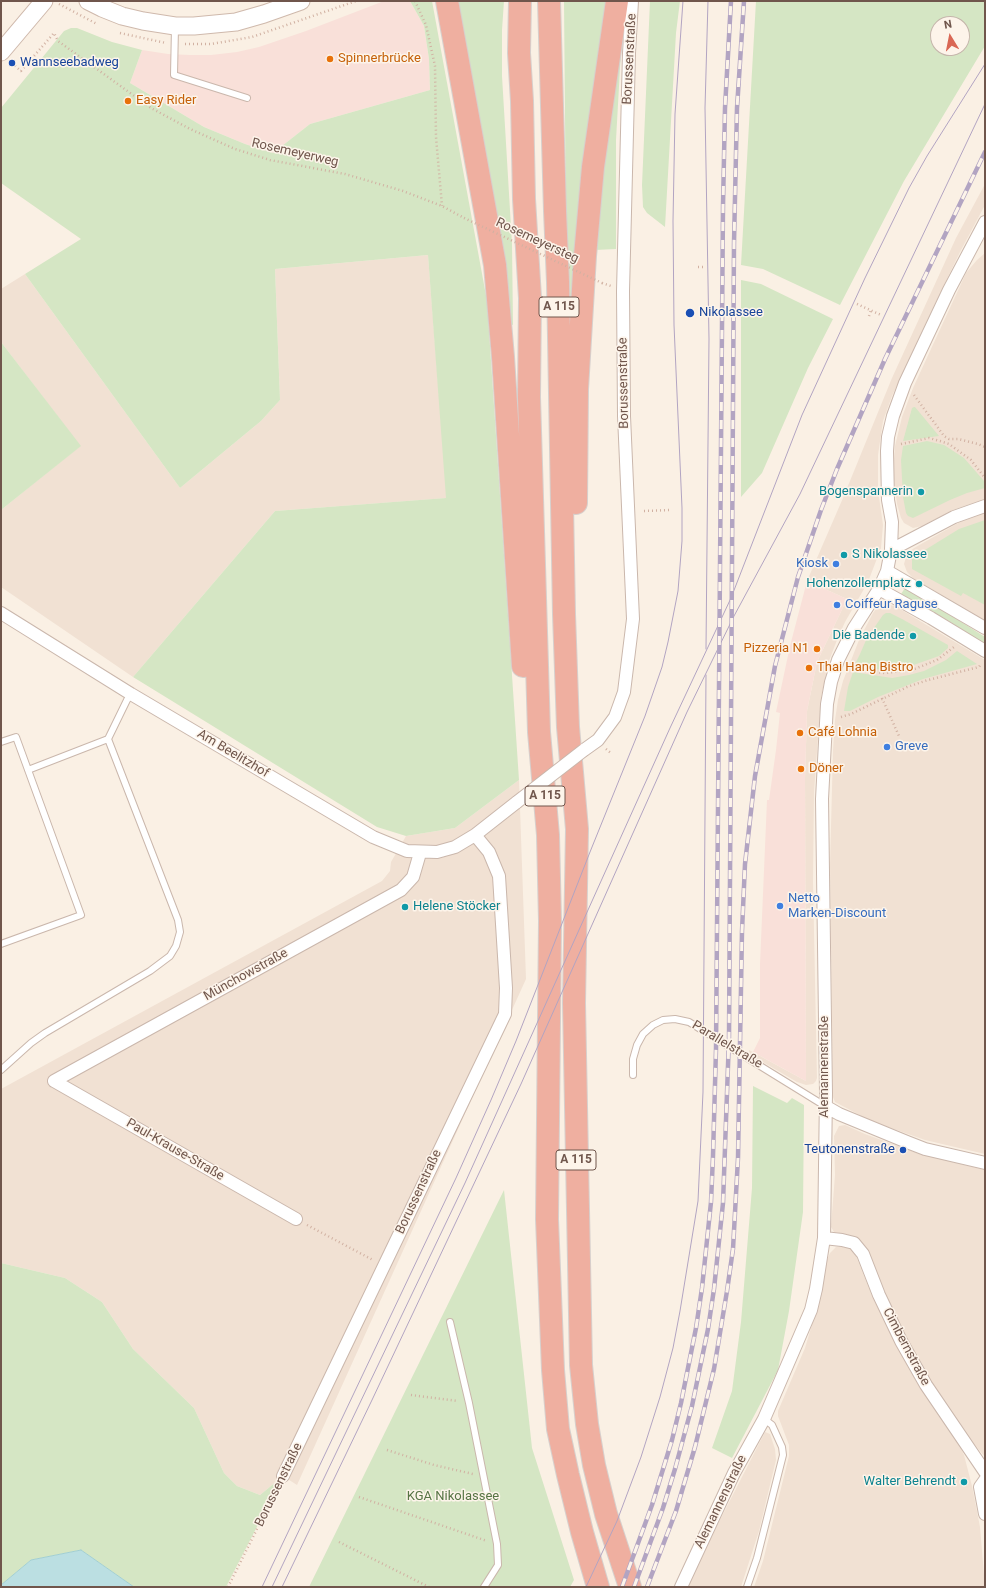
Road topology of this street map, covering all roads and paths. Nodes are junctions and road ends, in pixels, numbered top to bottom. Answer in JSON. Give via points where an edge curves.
{"nodes":[{"id":1,"x":44,"y":1,"type":"edge"},
{"id":2,"x":53,"y":1,"type":"edge"},
{"id":3,"x":88,"y":1,"type":"edge"},
{"id":4,"x":301,"y":1,"type":"edge"},
{"id":5,"x":415,"y":1,"type":"edge"},
{"id":6,"x":447,"y":1,"type":"edge"},
{"id":7,"x":520,"y":1,"type":"edge"},
{"id":8,"x":549,"y":1,"type":"edge"},
{"id":9,"x":617,"y":1,"type":"edge"},
{"id":10,"x":632,"y":1,"type":"edge"},
{"id":11,"x":91,"y":22,"type":"dead end"},
{"id":12,"x":175,"y":26,"type":"junction"},
{"id":13,"x":6,"y":58,"type":"edge"},
{"id":14,"x":247,"y":98,"type":"dead end"},
{"id":15,"x":442,"y":206,"type":"junction"},
{"id":16,"x":464,"y":218,"type":"joint"},
{"id":17,"x":985,"y":222,"type":"edge"},
{"id":18,"x":981,"y":236,"type":"edge"},
{"id":19,"x":698,"y":267,"type":"dead end"},
{"id":20,"x":703,"y":267,"type":"dead end"},
{"id":21,"x":602,"y":283,"type":"dead end"},
{"id":22,"x":857,"y":304,"type":"dead end"},
{"id":23,"x":871,"y":310,"type":"junction"},
{"id":24,"x":881,"y":315,"type":"dead end"},
{"id":25,"x":869,"y":316,"type":"dead end"},
{"id":26,"x":914,"y":394,"type":"dead end"},
{"id":27,"x":949,"y":440,"type":"junction"},
{"id":28,"x":949,"y":444,"type":"junction"},
{"id":29,"x":900,"y":445,"type":"dead end"},
{"id":30,"x":985,"y":447,"type":"edge"},
{"id":31,"x":985,"y":478,"type":"edge"},
{"id":32,"x":985,"y":506,"type":"edge"},
{"id":33,"x":671,"y":510,"type":"dead end"},
{"id":34,"x":644,"y":511,"type":"dead end"},
{"id":35,"x":891,"y":550,"type":"junction"},
{"id":36,"x":886,"y":571,"type":"junction"},
{"id":37,"x":879,"y":589,"type":"junction"},
{"id":38,"x":1,"y":613,"type":"edge"},
{"id":39,"x":564,"y":614,"type":"junction"},
{"id":40,"x":985,"y":628,"type":"edge"},
{"id":41,"x":955,"y":646,"type":"dead end"},
{"id":42,"x":985,"y":651,"type":"edge"},
{"id":43,"x":981,"y":664,"type":"dead end"},
{"id":44,"x":852,"y":666,"type":"dead end"},
{"id":45,"x":132,"y":694,"type":"junction"},
{"id":46,"x":882,"y":698,"type":"junction"},
{"id":47,"x":841,"y":717,"type":"dead end"},
{"id":48,"x":539,"y":732,"type":"junction"},
{"id":49,"x":900,"y":736,"type":"dead end"},
{"id":50,"x":108,"y":739,"type":"junction"},
{"id":51,"x":1,"y":742,"type":"edge"},
{"id":52,"x":28,"y":770,"type":"junction"},
{"id":53,"x":475,"y":835,"type":"junction"},
{"id":54,"x":420,"y":853,"type":"junction"},
{"id":55,"x":1,"y":944,"type":"edge"},
{"id":56,"x":1,"y":1070,"type":"edge"},
{"id":57,"x":633,"y":1076,"type":"dead end"},
{"id":58,"x":54,"y":1081,"type":"joint"},
{"id":59,"x":825,"y":1106,"type":"junction"},
{"id":60,"x":985,"y":1163,"type":"edge"},
{"id":61,"x":296,"y":1219,"type":"joint"},
{"id":62,"x":824,"y":1238,"type":"junction"},
{"id":63,"x":384,"y":1266,"type":"junction"},
{"id":64,"x":450,"y":1322,"type":"dead end"},
{"id":65,"x":410,"y":1395,"type":"dead end"},
{"id":66,"x":469,"y":1403,"type":"junction"},
{"id":67,"x":764,"y":1419,"type":"junction"},
{"id":68,"x":387,"y":1450,"type":"dead end"},
{"id":69,"x":985,"y":1472,"type":"edge"},
{"id":70,"x":284,"y":1476,"type":"joint"},
{"id":71,"x":483,"y":1477,"type":"junction"},
{"id":72,"x":985,"y":1480,"type":"edge"},
{"id":73,"x":359,"y":1497,"type":"dead end"},
{"id":74,"x":985,"y":1514,"type":"edge"},
{"id":75,"x":339,"y":1542,"type":"dead end"},
{"id":76,"x":497,"y":1544,"type":"junction"},
{"id":77,"x":228,"y":1587,"type":"edge"},
{"id":78,"x":429,"y":1587,"type":"edge"},
{"id":79,"x":484,"y":1587,"type":"edge"},
{"id":80,"x":598,"y":1587,"type":"edge"},
{"id":81,"x":630,"y":1587,"type":"edge"},
{"id":82,"x":681,"y":1587,"type":"edge"},
{"id":83,"x":747,"y":1587,"type":"edge"}],
"edges":[{"from":1,"to":13,"type":"main road"},
{"from":2,"to":11,"type":"path"},
{"from":3,"to":12,"type":"main road","via":[[122,16]]},
{"from":4,"to":12,"type":"main road","via":[[236,22]]},
{"from":5,"to":15,"type":"path","via":[[426,25],[435,66],[436,137]]},
{"from":6,"to":48,"type":"highway","via":[[495,265],[522,656],[529,709]]},
{"from":7,"to":48,"type":"highway","number":"A 115","via":[[519,53],[530,298],[529,397]]},
{"from":8,"to":39,"type":"highway","number":"A 115","via":[[558,282]]},
{"from":9,"to":39,"type":"highway","via":[[593,167],[585,256],[577,389],[575,569]]},
{"from":10,"to":53,"type":"street","name":"Borussenstraße","bridge":true,"via":[[623,291],[624,416],[633,618],[624,692],[615,717],[598,740]]},
{"from":12,"to":14,"type":"lane","via":[[174,75]]},
{"from":13,"to":15,"type":"path","name":"Rosemeyerweg","via":[[21,71],[54,33],[58,41],[151,108],[190,129],[235,149],[270,160],[360,178]]},
{"from":15,"to":16,"type":"path","name":"Rosemeyerweg"},
{"from":16,"to":21,"type":"path","name":"Rosemeyersteg","bridge":true},
{"from":17,"to":18,"type":"street"},
{"from":18,"to":35,"type":"street","via":[[926,338],[905,382],[893,416],[888,437],[887,476],[892,522]]},
{"from":19,"to":20,"type":"path"},
{"from":22,"to":23,"type":"path"},
{"from":23,"to":24,"type":"path"},
{"from":23,"to":25,"type":"path"},
{"from":26,"to":27,"type":"path"},
{"from":27,"to":28,"type":"path"},
{"from":27,"to":30,"type":"path"},
{"from":28,"to":29,"type":"path","via":[[929,438]]},
{"from":28,"to":31,"type":"path","via":[[971,460]]},
{"from":32,"to":35,"type":"street","via":[[954,517]]},
{"from":33,"to":34,"type":"path"},
{"from":35,"to":36,"type":"street"},
{"from":36,"to":37,"type":"street"},
{"from":36,"to":40,"type":"street"},
{"from":37,"to":42,"type":"street"},
{"from":37,"to":59,"type":"street","name":"Alemannenstraße","via":[[854,628],[838,660],[827,704],[822,799]]},
{"from":38,"to":45,"type":"street","name":"Am Beelitzhof"},
{"from":39,"to":81,"type":"highway","number":"A 115","via":[[568,727],[577,830],[574,1003],[581,1366],[594,1465],[606,1514]]},
{"from":41,"to":44,"type":"path","via":[[937,660],[912,670],[885,673]]},
{"from":43,"to":46,"type":"path","via":[[979,667],[921,682]]},
{"from":45,"to":50,"type":"lane"},
{"from":45,"to":54,"type":"street","name":"Am Beelitzhof","via":[[373,837],[407,851]]},
{"from":46,"to":47,"type":"path"},
{"from":46,"to":49,"type":"path"},
{"from":48,"to":80,"type":"highway","number":"A 115","via":[[548,835],[550,921],[546,1219],[553,1370],[558,1429],[582,1532]]},
{"from":50,"to":52,"type":"lane"},
{"from":50,"to":56,"type":"lane","via":[[178,920],[180,932],[176,946],[170,956],[150,971],[45,1033]]},
{"from":51,"to":52,"type":"lane","via":[[16,737]]},
{"from":52,"to":55,"type":"lane","via":[[81,915]]},
{"from":53,"to":54,"type":"street","name":"Am Beelitzhof","via":[[455,847]]},
{"from":53,"to":63,"type":"street","name":"Borussenstraße","via":[[489,852],[499,876],[506,988],[505,1014]]},
{"from":54,"to":58,"type":"street","name":"Münchowstraße","via":[[413,877],[401,890]]},
{"from":57,"to":59,"type":"lane","name":"Parallelstraße","via":[[633,1059],[643,1034],[663,1020],[675,1019],[689,1022]]},
{"from":58,"to":61,"type":"street","name":"Paul-Krause-Straße"},
{"from":59,"to":60,"type":"street","via":[[925,1149]]},
{"from":59,"to":62,"type":"street","name":"Alemannenstraße"},
{"from":61,"to":63,"type":"path"},
{"from":62,"to":67,"type":"street","name":"Alemannenstraße","via":[[811,1310]]},
{"from":62,"to":69,"type":"street","name":"Cimbernstraße","via":[[854,1243],[863,1254],[904,1347],[926,1385]]},
{"from":63,"to":70,"type":"street","name":"Borussenstraße"},
{"from":64,"to":66,"type":"lane"},
{"from":65,"to":66,"type":"path"},
{"from":66,"to":71,"type":"lane"},
{"from":67,"to":82,"type":"street","name":"Alemannenstraße","via":[[734,1473]]},
{"from":67,"to":83,"type":"lane","via":[[772,1426],[783,1455],[757,1558]]},
{"from":68,"to":71,"type":"path"},
{"from":70,"to":77,"type":"path","name":"Borussenstraße"},
{"from":71,"to":76,"type":"lane"},
{"from":72,"to":74,"type":"street","via":[[980,1487]]},
{"from":73,"to":76,"type":"path"},
{"from":75,"to":78,"type":"path"},
{"from":76,"to":79,"type":"lane","via":[[498,1565]]}]}
